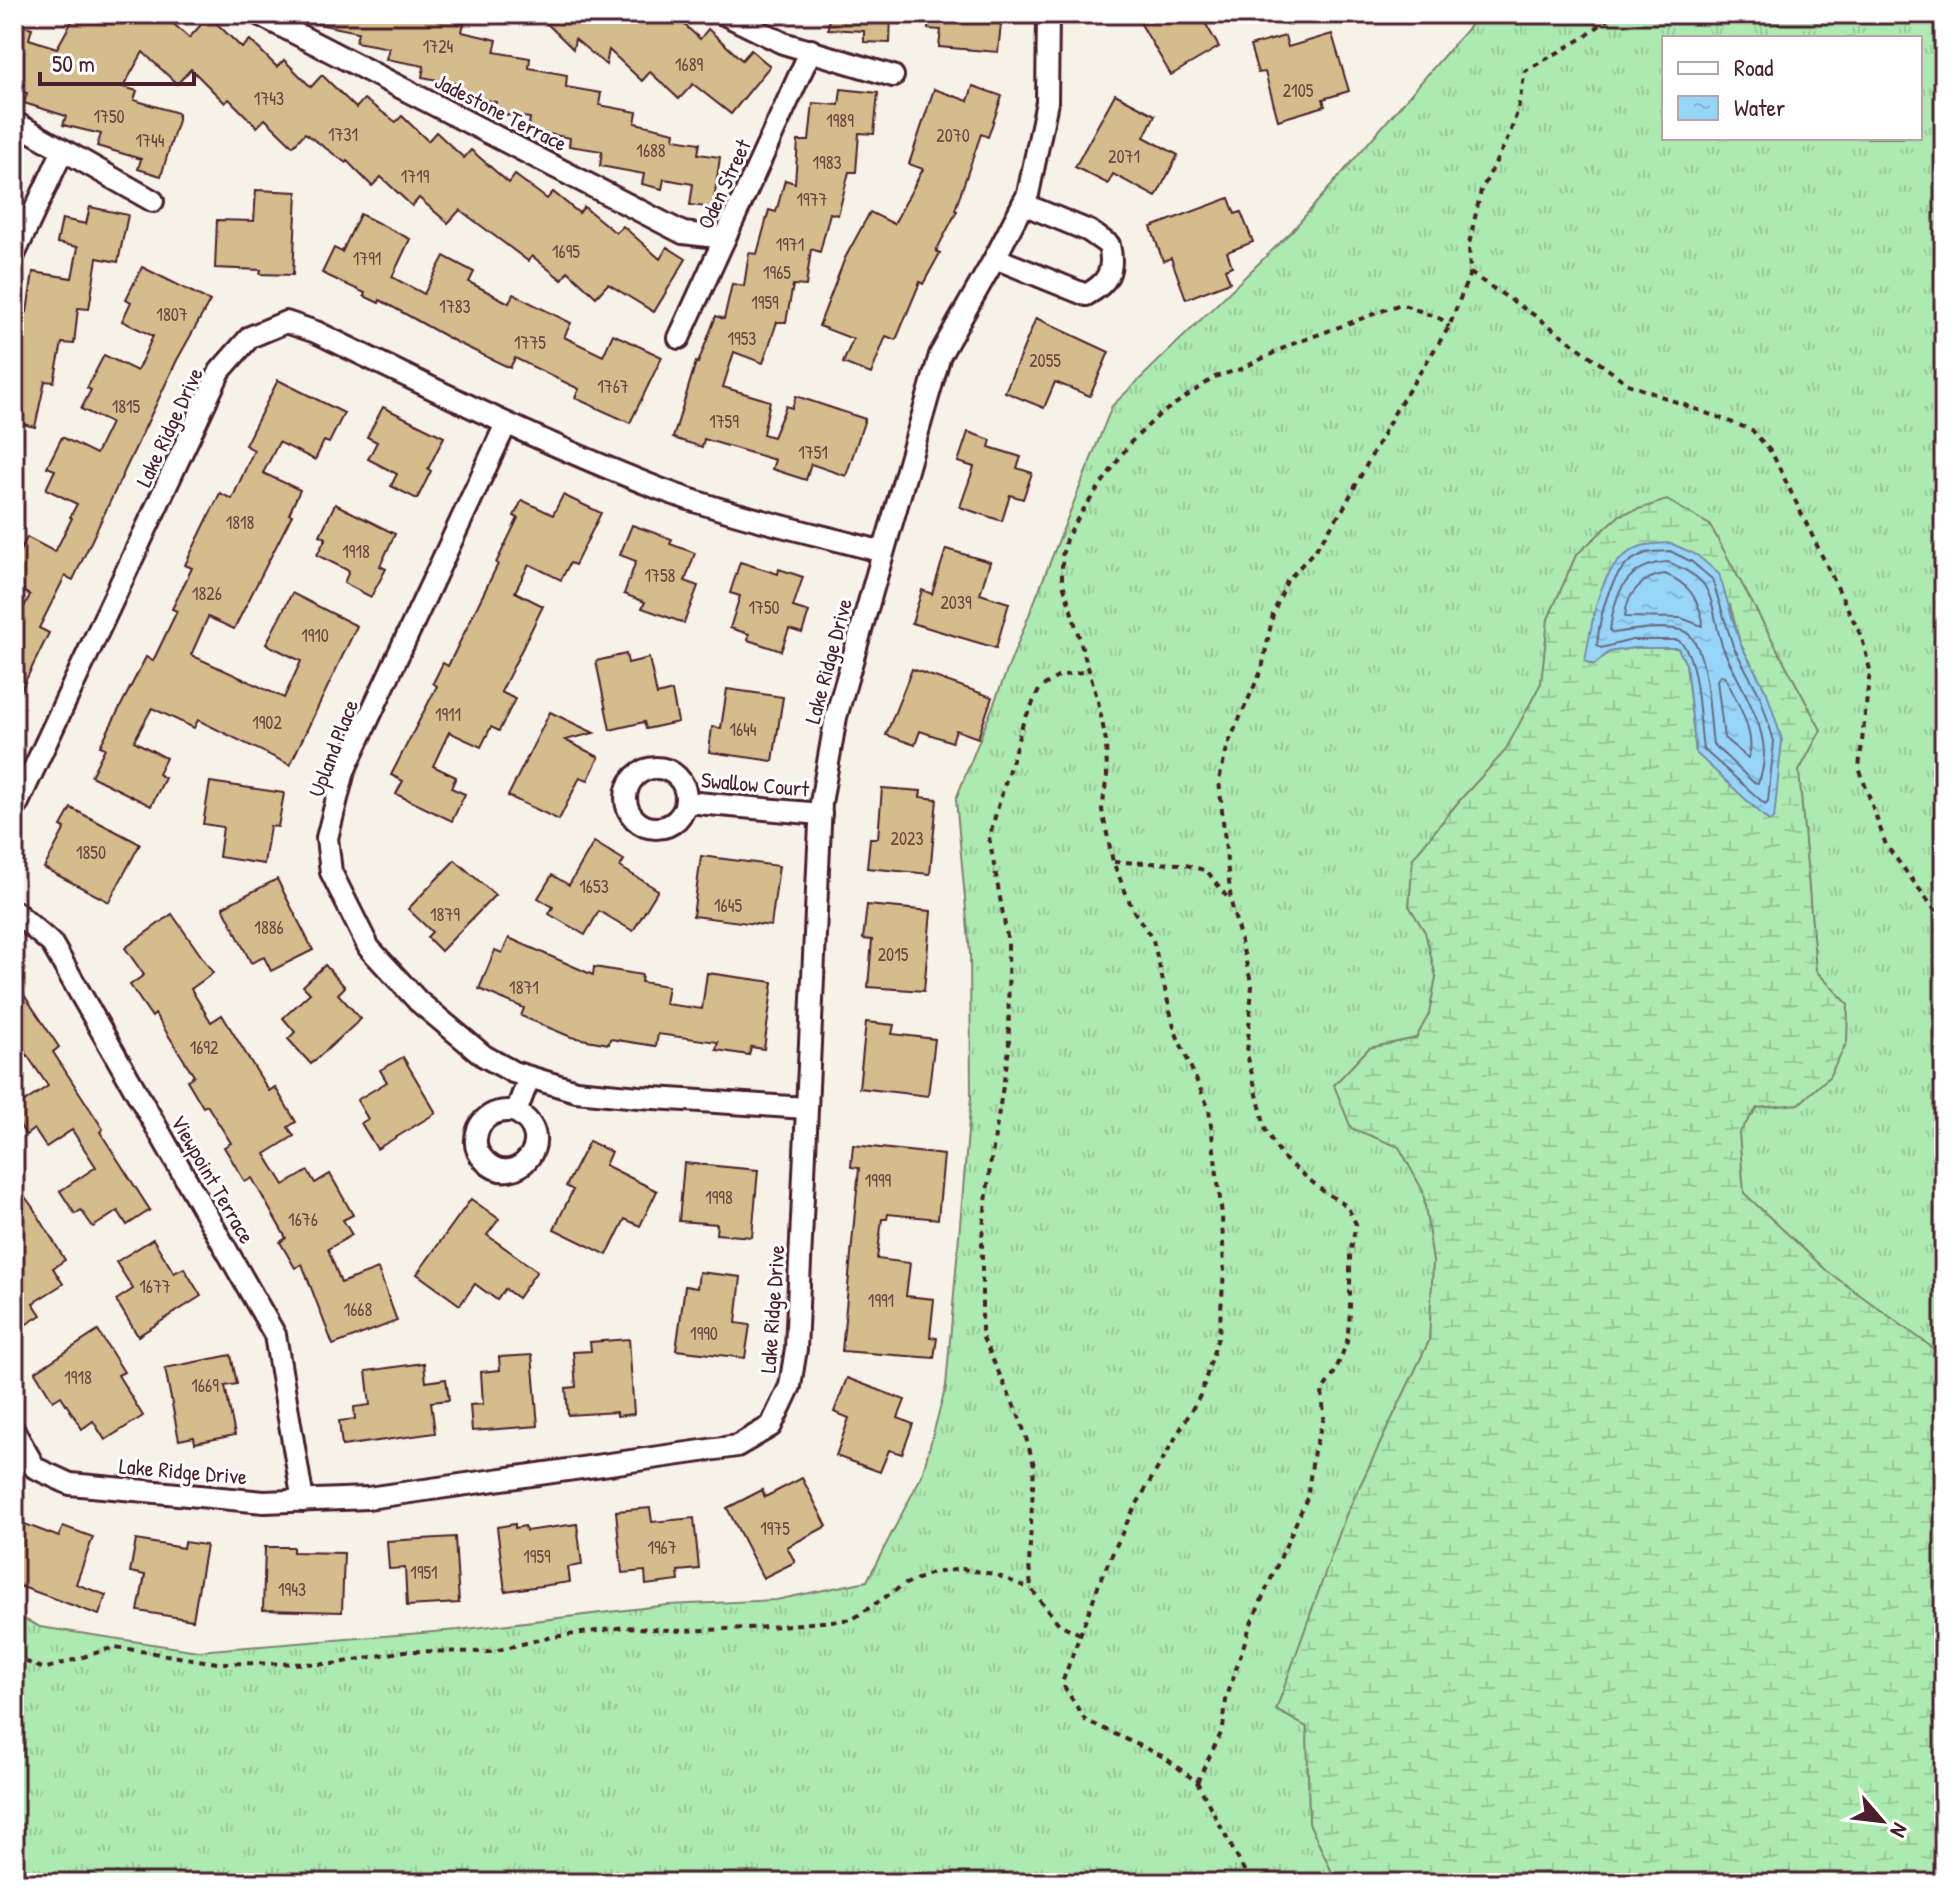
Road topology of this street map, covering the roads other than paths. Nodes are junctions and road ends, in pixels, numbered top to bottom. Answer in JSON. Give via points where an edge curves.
{"nodes":[{"id":1,"x":258,"y":14,"type":"edge"},
{"id":2,"x":724,"y":14,"type":"edge"},
{"id":3,"x":1048,"y":14,"type":"edge"},
{"id":4,"x":811,"y":50,"type":"junction"},
{"id":5,"x":893,"y":76,"type":"dead end"},
{"id":6,"x":14,"y":122,"type":"edge"},
{"id":7,"x":63,"y":150,"type":"junction"},
{"id":8,"x":153,"y":201,"type":"dead end"},
{"id":9,"x":1023,"y":204,"type":"junction"},
{"id":10,"x":725,"y":238,"type":"junction"},
{"id":11,"x":14,"y":255,"type":"edge"},
{"id":12,"x":995,"y":258,"type":"junction"},
{"id":13,"x":679,"y":338,"type":"dead end"},
{"id":14,"x":506,"y":424,"type":"junction"},
{"id":15,"x":883,"y":552,"type":"junction"},
{"id":16,"x":686,"y":802,"type":"dead end"},
{"id":17,"x":14,"y":811,"type":"edge"},
{"id":18,"x":821,"y":814,"type":"junction"},
{"id":19,"x":14,"y":911,"type":"edge"},
{"id":20,"x":529,"y":1078,"type":"junction"},
{"id":21,"x":806,"y":1108,"type":"junction"},
{"id":22,"x":516,"y":1112,"type":"dead end"},
{"id":23,"x":14,"y":1431,"type":"edge"},
{"id":24,"x":303,"y":1501,"type":"junction"}],
"edges":[{"from":1,"to":10,"type":"street","name":"Jadestone Terrace","via":[[683,233]]},
{"from":2,"to":4,"type":"street","via":[[783,43]]},
{"from":3,"to":9,"type":"street","name":"Lake Ridge Drive","via":[[1047,102]]},
{"from":4,"to":5,"type":"street"},
{"from":4,"to":10,"type":"street","name":"Oden Street"},
{"from":6,"to":7,"type":"street"},
{"from":7,"to":8,"type":"street"},
{"from":7,"to":11,"type":"street"},
{"from":9,"to":12,"type":"street","name":"Lake Ridge Drive"},
{"from":9,"to":12,"type":"street","via":[[1089,231],[1109,245],[1110,275],[1086,295]]},
{"from":10,"to":13,"type":"street","name":"Oden Street"},
{"from":12,"to":15,"type":"street","name":"Lake Ridge Drive","via":[[940,355]]},
{"from":14,"to":15,"type":"street","name":"Lake Ridge Drive","via":[[662,490]]},
{"from":14,"to":17,"type":"street","name":"Lake Ridge Drive","via":[[316,332],[286,322],[250,337],[220,371]]},
{"from":14,"to":20,"type":"street","name":"Upland Place","via":[[344,771],[327,838],[331,872],[369,948],[418,1001],[484,1056]]},
{"from":15,"to":18,"type":"street","name":"Lake Ridge Drive","via":[[836,717]]},
{"from":16,"to":18,"type":"street","name":"Swallow Court"},
{"from":18,"to":21,"type":"street","name":"Lake Ridge Drive"},
{"from":19,"to":24,"type":"street","name":"Viewpoint Terrace","via":[[52,944],[275,1335]]},
{"from":20,"to":21,"type":"street","name":"Upland Place","via":[[576,1091]]},
{"from":20,"to":22,"type":"street"},
{"from":21,"to":24,"type":"street","name":"Lake Ridge Drive","via":[[796,1349],[790,1386],[771,1426],[737,1446],[368,1498]]},
{"from":23,"to":24,"type":"street","name":"Lake Ridge Drive","via":[[35,1468],[70,1484]]}]}
